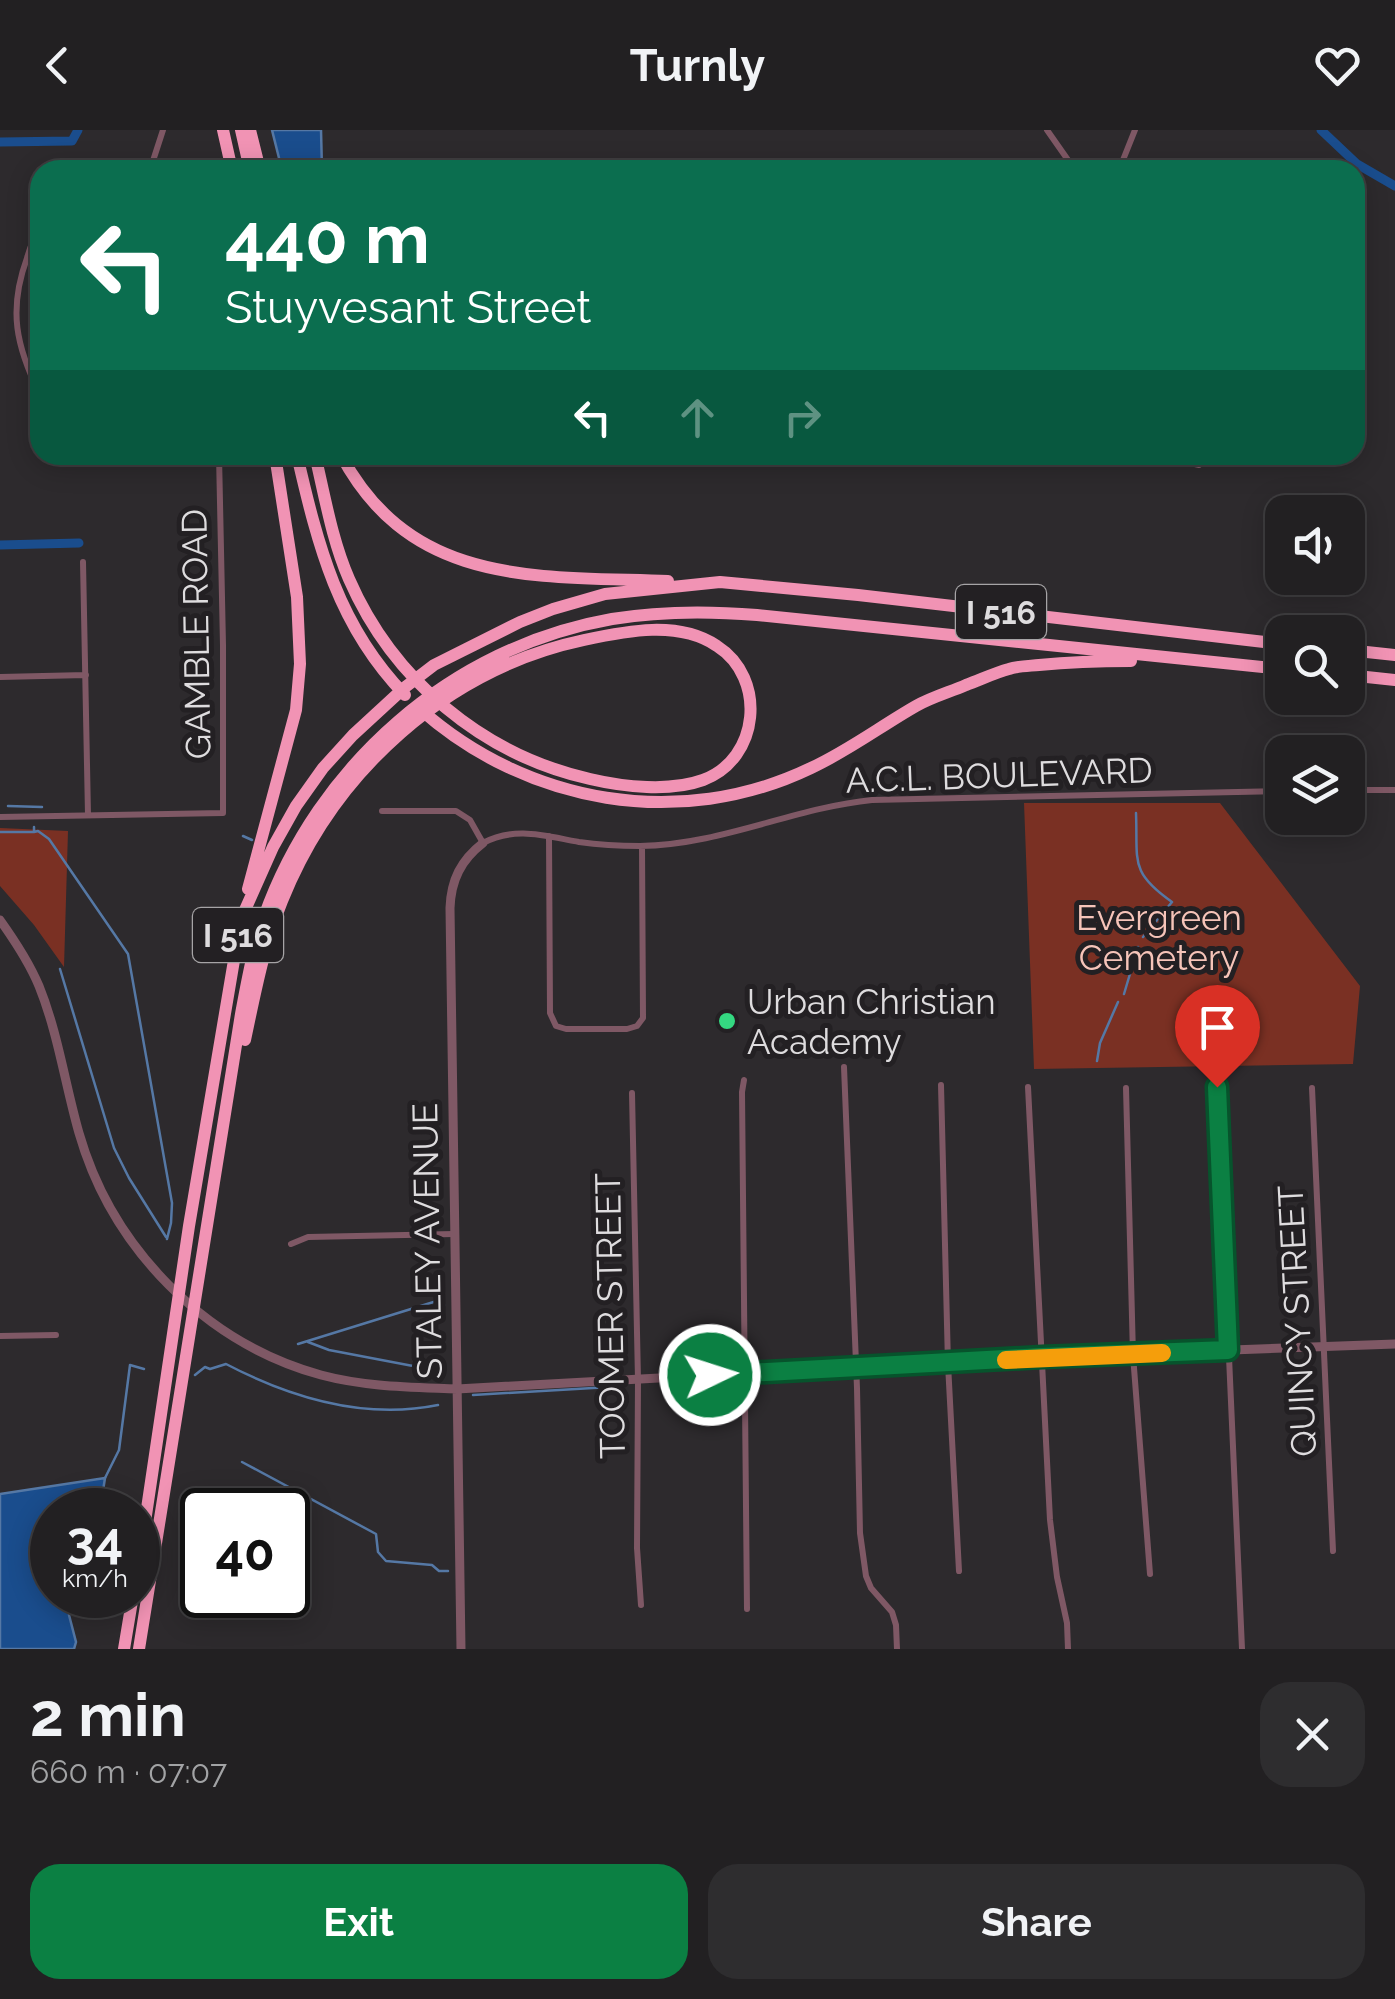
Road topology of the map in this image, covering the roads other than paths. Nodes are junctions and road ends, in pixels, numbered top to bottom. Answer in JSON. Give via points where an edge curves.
{"nodes":[{"id":1,"x":163,"y":130,"type":"edge"},
{"id":2,"x":241,"y":130,"type":"edge"},
{"id":3,"x":250,"y":130,"type":"edge"},
{"id":4,"x":1047,"y":130,"type":"edge"},
{"id":5,"x":1136,"y":130,"type":"edge"},
{"id":6,"x":224,"y":131,"type":"edge"},
{"id":7,"x":153,"y":160,"type":"edge"},
{"id":8,"x":229,"y":160,"type":"edge"},
{"id":9,"x":248,"y":160,"type":"edge"},
{"id":10,"x":258,"y":160,"type":"edge"},
{"id":11,"x":1068,"y":160,"type":"edge"},
{"id":12,"x":1123,"y":160,"type":"edge"},
{"id":13,"x":30,"y":250,"type":"edge"},
{"id":14,"x":30,"y":374,"type":"edge"},
{"id":15,"x":219,"y":465,"type":"edge"},
{"id":16,"x":277,"y":465,"type":"edge"},
{"id":17,"x":300,"y":465,"type":"edge"},
{"id":18,"x":317,"y":465,"type":"edge"},
{"id":19,"x":347,"y":465,"type":"edge"},
{"id":20,"x":1195,"y":465,"type":"edge"},
{"id":21,"x":1199,"y":466,"type":"dead end"},
{"id":22,"x":83,"y":562,"type":"dead end"},
{"id":23,"x":720,"y":582,"type":"junction"},
{"id":24,"x":1265,"y":642,"type":"edge"},
{"id":25,"x":1365,"y":652,"type":"edge"},
{"id":26,"x":1395,"y":655,"type":"edge"},
{"id":27,"x":1188,"y":660,"type":"junction"},
{"id":28,"x":1265,"y":667,"type":"edge"},
{"id":29,"x":86,"y":675,"type":"junction"},
{"id":30,"x":0,"y":677,"type":"edge"},
{"id":31,"x":1365,"y":677,"type":"edge"},
{"id":32,"x":1395,"y":680,"type":"edge"},
{"id":33,"x":440,"y":703,"type":"edge"},
{"id":34,"x":440,"y":703,"type":"edge"},
{"id":35,"x":440,"y":703,"type":"edge"},
{"id":36,"x":440,"y":703,"type":"edge"},
{"id":37,"x":1365,"y":790,"type":"edge"},
{"id":38,"x":1395,"y":790,"type":"edge"},
{"id":39,"x":1265,"y":791,"type":"edge"},
{"id":40,"x":382,"y":812,"type":"dead end"},
{"id":41,"x":88,"y":815,"type":"junction"},
{"id":42,"x":0,"y":818,"type":"edge"},
{"id":43,"x":549,"y":836,"type":"junction"},
{"id":44,"x":483,"y":843,"type":"junction"},
{"id":45,"x":642,"y":846,"type":"junction"},
{"id":46,"x":240,"y":919,"type":"junction"},
{"id":47,"x":0,"y":920,"type":"edge"},
{"id":48,"x":844,"y":1068,"type":"dead end"},
{"id":49,"x":744,"y":1080,"type":"dead end"},
{"id":50,"x":941,"y":1085,"type":"dead end"},
{"id":51,"x":1028,"y":1087,"type":"dead end"},
{"id":52,"x":1217,"y":1087,"type":"dead end"},
{"id":53,"x":1126,"y":1088,"type":"dead end"},
{"id":54,"x":1312,"y":1088,"type":"dead end"},
{"id":55,"x":632,"y":1093,"type":"dead end"},
{"id":56,"x":222,"y":1130,"type":"junction"},
{"id":57,"x":454,"y":1234,"type":"junction"},
{"id":58,"x":291,"y":1244,"type":"dead end"},
{"id":59,"x":56,"y":1334,"type":"dead end"},
{"id":60,"x":0,"y":1336,"type":"edge"},
{"id":61,"x":1395,"y":1344,"type":"edge"},
{"id":62,"x":1323,"y":1346,"type":"junction"},
{"id":63,"x":1228,"y":1350,"type":"junction"},
{"id":64,"x":1134,"y":1355,"type":"junction"},
{"id":65,"x":1042,"y":1357,"type":"junction"},
{"id":66,"x":948,"y":1364,"type":"junction"},
{"id":67,"x":855,"y":1368,"type":"junction"},
{"id":68,"x":746,"y":1372,"type":"junction"},
{"id":69,"x":638,"y":1380,"type":"junction"},
{"id":70,"x":457,"y":1389,"type":"junction"},
{"id":71,"x":150,"y":1488,"type":"edge"},
{"id":72,"x":1332,"y":1551,"type":"dead end"},
{"id":73,"x":959,"y":1572,"type":"dead end"},
{"id":74,"x":1150,"y":1574,"type":"dead end"},
{"id":75,"x":641,"y":1605,"type":"dead end"},
{"id":76,"x":747,"y":1609,"type":"dead end"},
{"id":77,"x":129,"y":1618,"type":"edge"},
{"id":78,"x":124,"y":1649,"type":"edge"},
{"id":79,"x":139,"y":1649,"type":"edge"},
{"id":80,"x":460,"y":1649,"type":"edge"},
{"id":81,"x":897,"y":1649,"type":"edge"},
{"id":82,"x":1068,"y":1649,"type":"edge"},
{"id":83,"x":1242,"y":1649,"type":"edge"}],
"edges":[{"from":1,"to":7,"type":"street"},
{"from":2,"to":9,"type":"highway"},
{"from":3,"to":10,"type":"highway"},
{"from":4,"to":11,"type":"street"},
{"from":5,"to":12,"type":"street"},
{"from":6,"to":8,"type":"highway"},
{"from":13,"to":14,"type":"street","via":[[15,304]]},
{"from":15,"to":41,"type":"street","name":"GAMBLE ROAD","via":[[223,813]]},
{"from":16,"to":46,"type":"highway","via":[[300,664],[296,710]]},
{"from":17,"to":27,"type":"highway","via":[[323,560],[378,663],[460,742],[538,781],[591,797],[649,804],[763,787],[808,770],[921,703],[1010,668]]},
{"from":18,"to":33,"type":"highway","via":[[338,551],[361,604],[410,674]]},
{"from":19,"to":23,"type":"highway","via":[[396,526],[481,566],[529,576]]},
{"from":20,"to":21,"type":"street"},
{"from":22,"to":29,"type":"street"},
{"from":23,"to":24,"type":"highway","number":"I 516"},
{"from":23,"to":46,"type":"highway","number":"I 516","via":[[604,594],[520,622],[434,665],[323,768],[273,847]]},
{"from":25,"to":26,"type":"highway"},
{"from":27,"to":28,"type":"highway","number":"I 516"},
{"from":27,"to":56,"type":"highway","number":"I 516","via":[[700,612],[586,624],[499,656],[440,687],[397,721],[356,761],[300,837],[255,948]]},
{"from":29,"to":30,"type":"street"},
{"from":29,"to":41,"type":"street"},
{"from":31,"to":32,"type":"highway"},
{"from":34,"to":35,"type":"highway","via":[[475,731],[544,765],[650,786],[690,783],[724,768],[750,724],[751,697],[734,660],[712,642],[672,632],[624,632],[505,664]]},
{"from":36,"to":56,"type":"highway","via":[[351,784],[292,878],[265,952]]},
{"from":37,"to":38,"type":"street"},
{"from":39,"to":45,"type":"street","name":"A.C.L. BOULEVARD","via":[[854,802],[717,838]]},
{"from":40,"to":44,"type":"street","via":[[456,811]]},
{"from":41,"to":42,"type":"street"},
{"from":43,"to":44,"type":"street","name":"A.C.L. BOULEVARD","via":[[514,832]]},
{"from":43,"to":45,"type":"street","name":"A.C.L. BOULEVARD"},
{"from":43,"to":45,"type":"street","via":[[550,1013],[566,1030],[627,1029],[643,1018]]},
{"from":44,"to":57,"type":"street","name":"STALEY AVENUE","via":[[460,867],[450,897]]},
{"from":46,"to":71,"type":"highway","number":"I 516"},
{"from":47,"to":70,"type":"street","via":[[42,995],[98,1185],[151,1266],[231,1335],[293,1365],[382,1386]]},
{"from":48,"to":67,"type":"street"},
{"from":49,"to":68,"type":"street"},
{"from":50,"to":66,"type":"street"},
{"from":51,"to":65,"type":"street"},
{"from":52,"to":63,"type":"street"},
{"from":53,"to":64,"type":"street"},
{"from":54,"to":62,"type":"street","name":"QUINCY STREET"},
{"from":55,"to":69,"type":"street","name":"TOOMER STREET"},
{"from":56,"to":79,"type":"highway","number":"I 516"},
{"from":57,"to":58,"type":"street","via":[[308,1237]]},
{"from":57,"to":70,"type":"street","name":"STALEY AVENUE"},
{"from":59,"to":60,"type":"street"},
{"from":61,"to":62,"type":"street"},
{"from":62,"to":63,"type":"street"},
{"from":62,"to":72,"type":"street","name":"QUINCY STREET"},
{"from":63,"to":64,"type":"street"},
{"from":63,"to":83,"type":"street"},
{"from":64,"to":65,"type":"street"},
{"from":64,"to":74,"type":"street"},
{"from":65,"to":66,"type":"street"},
{"from":65,"to":82,"type":"street","via":[[1050,1520]]},
{"from":66,"to":67,"type":"street"},
{"from":66,"to":73,"type":"street"},
{"from":67,"to":68,"type":"street"},
{"from":67,"to":81,"type":"street","via":[[866,1576],[892,1612]]},
{"from":68,"to":69,"type":"street"},
{"from":68,"to":76,"type":"street"},
{"from":69,"to":70,"type":"street"},
{"from":69,"to":75,"type":"street","name":"TOOMER STREET"},
{"from":70,"to":80,"type":"street","name":"STALEY AVENUE"},
{"from":77,"to":78,"type":"highway"}]}
